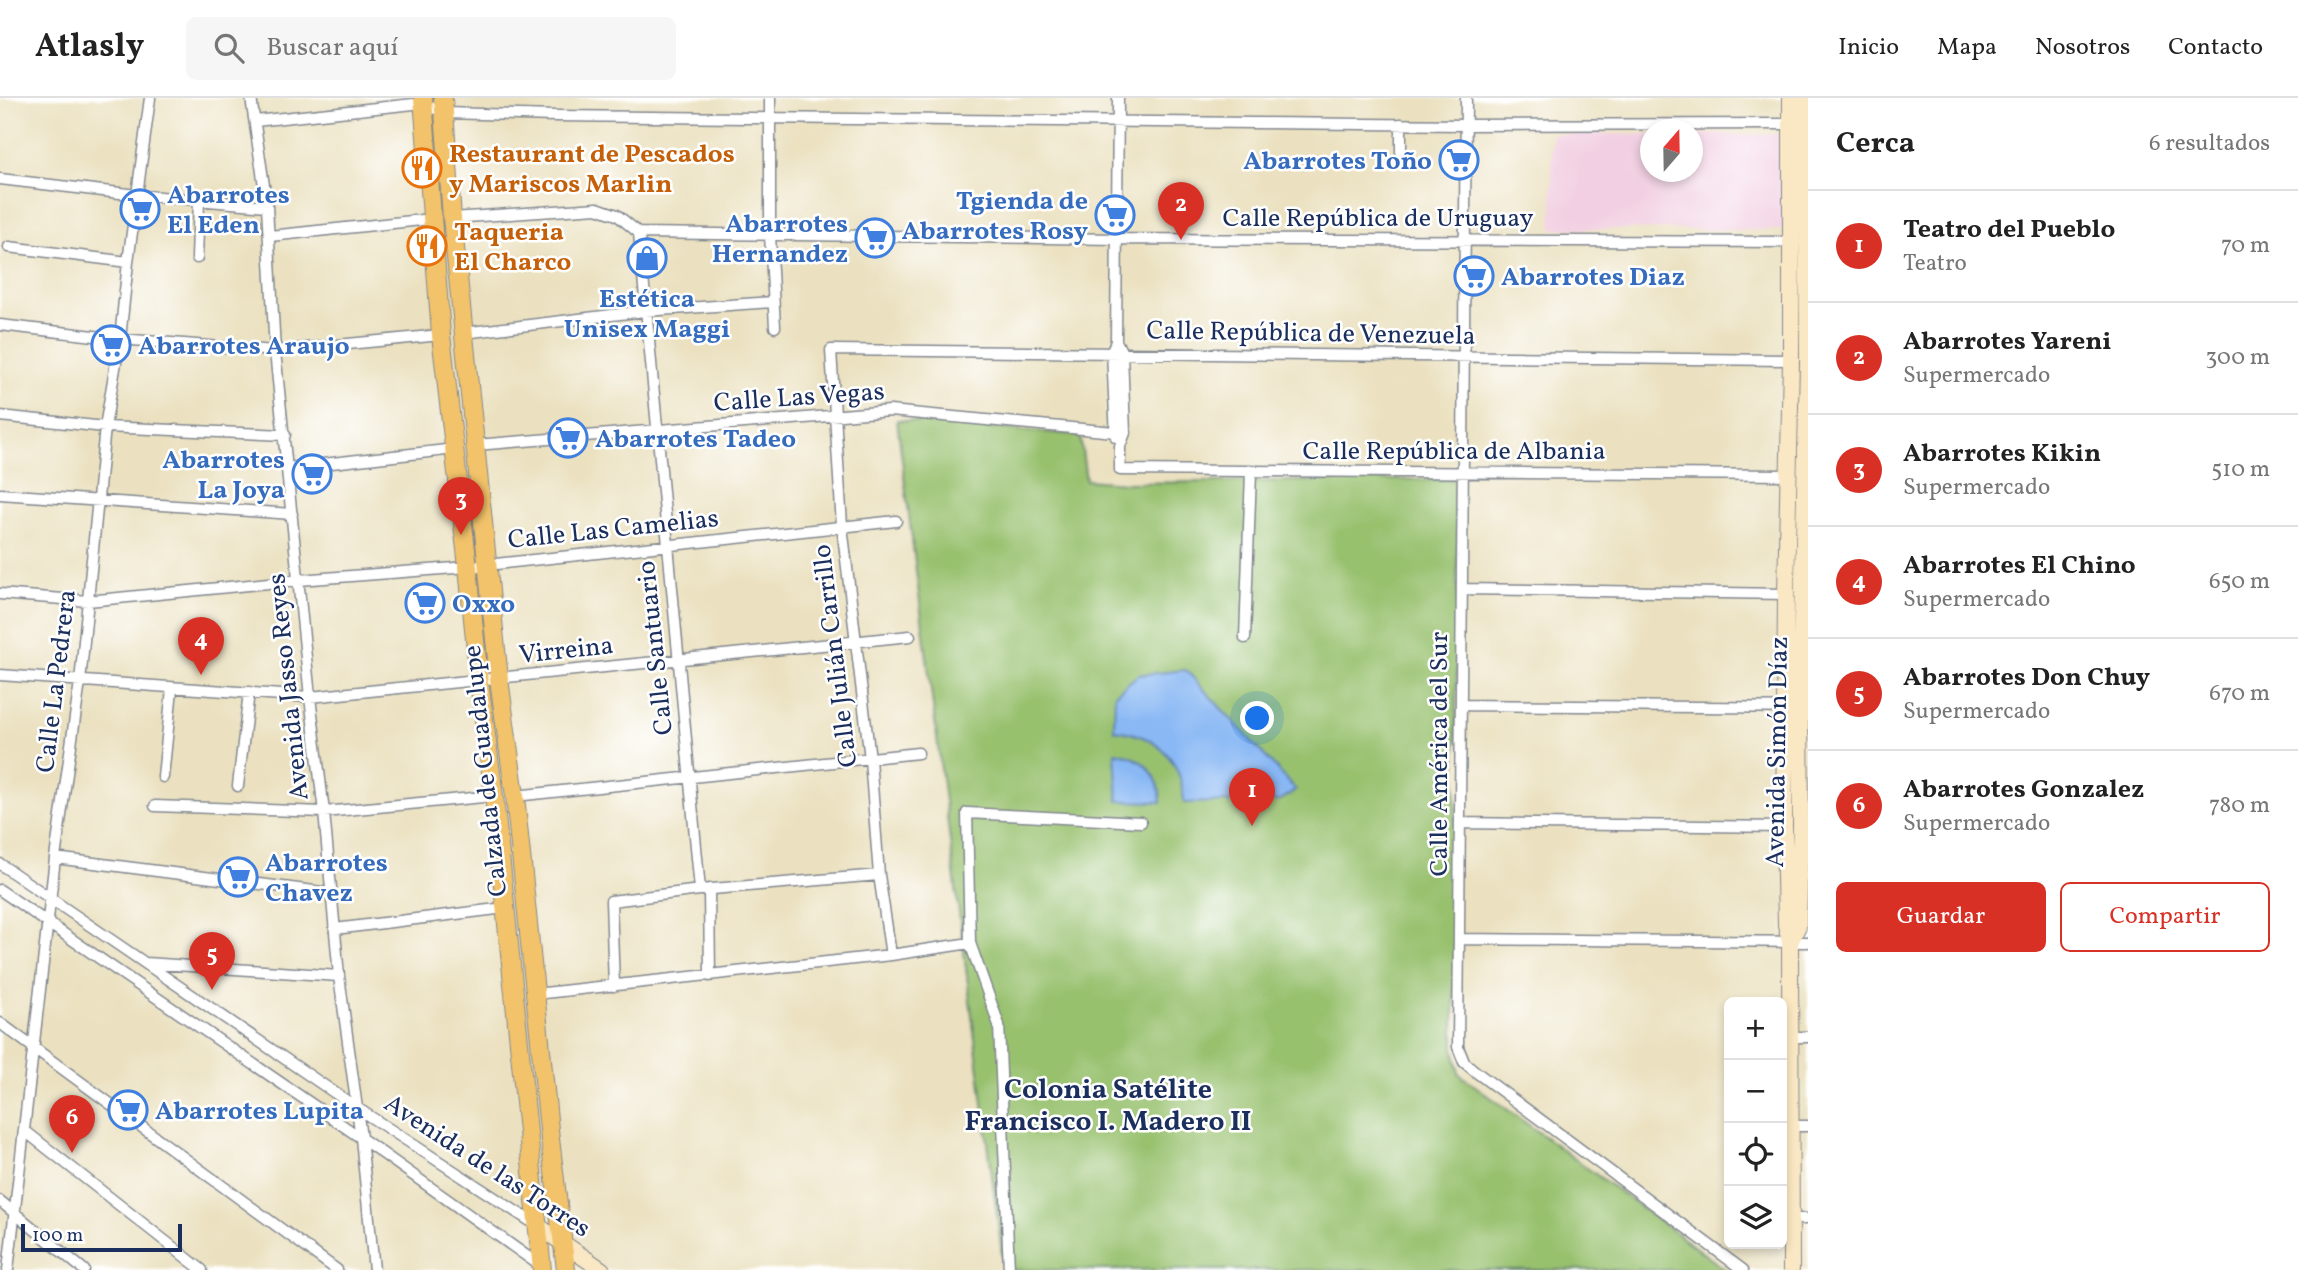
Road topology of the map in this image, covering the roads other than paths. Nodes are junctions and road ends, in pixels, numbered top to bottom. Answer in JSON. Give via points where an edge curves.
{"nodes":[{"id":1,"x":150,"y":98,"type":"edge"},
{"id":2,"x":251,"y":98,"type":"edge"},
{"id":3,"x":770,"y":98,"type":"edge"},
{"id":4,"x":1118,"y":98,"type":"edge"},
{"id":5,"x":1466,"y":98,"type":"edge"},
{"id":6,"x":1791,"y":98,"type":"edge"},
{"id":7,"x":1806,"y":98,"type":"edge"},
{"id":8,"x":423,"y":100,"type":"edge"},
{"id":9,"x":443,"y":105,"type":"edge"},
{"id":10,"x":770,"y":119,"type":"junction"},
{"id":11,"x":1118,"y":120,"type":"junction"},
{"id":12,"x":255,"y":121,"type":"junction"},
{"id":13,"x":1801,"y":123,"type":"edge"},
{"id":14,"x":1401,"y":124,"type":"junction"},
{"id":15,"x":1465,"y":125,"type":"junction"},
{"id":16,"x":1401,"y":160,"type":"dead end"},
{"id":17,"x":0,"y":179,"type":"edge"},
{"id":18,"x":137,"y":195,"type":"junction"},
{"id":19,"x":199,"y":201,"type":"junction"},
{"id":20,"x":267,"y":206,"type":"junction"},
{"id":21,"x":452,"y":218,"type":"junction"},
{"id":22,"x":431,"y":219,"type":"junction"},
{"id":23,"x":639,"y":233,"type":"junction"},
{"id":24,"x":770,"y":235,"type":"junction"},
{"id":25,"x":270,"y":236,"type":"junction"},
{"id":26,"x":1118,"y":239,"type":"junction"},
{"id":27,"x":1465,"y":240,"type":"junction"},
{"id":28,"x":1808,"y":241,"type":"edge"},
{"id":29,"x":1791,"y":242,"type":"junction"},
{"id":30,"x":9,"y":247,"type":"dead end"},
{"id":31,"x":197,"y":258,"type":"dead end"},
{"id":32,"x":128,"y":262,"type":"junction"},
{"id":33,"x":773,"y":303,"type":"junction"},
{"id":34,"x":645,"y":311,"type":"junction"},
{"id":35,"x":0,"y":325,"type":"edge"},
{"id":36,"x":775,"y":327,"type":"dead end"},
{"id":37,"x":463,"y":333,"type":"junction"},
{"id":38,"x":441,"y":335,"type":"junction"},
{"id":39,"x":120,"y":339,"type":"junction"},
{"id":40,"x":831,"y":350,"type":"joint"},
{"id":41,"x":275,"y":352,"type":"junction"},
{"id":42,"x":1117,"y":353,"type":"junction"},
{"id":43,"x":1464,"y":357,"type":"junction"},
{"id":44,"x":1791,"y":360,"type":"junction"},
{"id":45,"x":1808,"y":363,"type":"edge"},
{"id":46,"x":834,"y":414,"type":"junction"},
{"id":47,"x":0,"y":416,"type":"edge"},
{"id":48,"x":105,"y":427,"type":"junction"},
{"id":49,"x":656,"y":429,"type":"junction"},
{"id":50,"x":1120,"y":433,"type":"junction"},
{"id":51,"x":285,"y":435,"type":"junction"},
{"id":52,"x":476,"y":445,"type":"junction"},
{"id":53,"x":455,"y":449,"type":"junction"},
{"id":54,"x":288,"y":468,"type":"junction"},
{"id":55,"x":1251,"y":472,"type":"junction"},
{"id":56,"x":1463,"y":473,"type":"junction"},
{"id":57,"x":1800,"y":476,"type":"edge"},
{"id":58,"x":0,"y":494,"type":"edge"},
{"id":59,"x":97,"y":500,"type":"junction"},
{"id":60,"x":292,"y":514,"type":"junction"},
{"id":61,"x":896,"y":521,"type":"dead end"},
{"id":62,"x":842,"y":527,"type":"junction"},
{"id":63,"x":667,"y":545,"type":"junction"},
{"id":64,"x":488,"y":564,"type":"junction"},
{"id":65,"x":468,"y":566,"type":"junction"},
{"id":66,"x":299,"y":580,"type":"junction"},
{"id":67,"x":1462,"y":589,"type":"junction"},
{"id":68,"x":1805,"y":593,"type":"edge"},
{"id":69,"x":0,"y":594,"type":"edge"},
{"id":70,"x":1786,"y":594,"type":"junction"},
{"id":71,"x":88,"y":601,"type":"junction"},
{"id":72,"x":911,"y":636,"type":"dead end"},
{"id":73,"x":1245,"y":638,"type":"dead end"},
{"id":74,"x":857,"y":642,"type":"junction"},
{"id":75,"x":678,"y":660,"type":"junction"},
{"id":76,"x":0,"y":675,"type":"edge"},
{"id":77,"x":499,"y":679,"type":"junction"},
{"id":78,"x":479,"y":681,"type":"junction"},
{"id":79,"x":80,"y":682,"type":"junction"},
{"id":80,"x":172,"y":689,"type":"junction"},
{"id":81,"x":249,"y":692,"type":"junction"},
{"id":82,"x":310,"y":697,"type":"junction"},
{"id":83,"x":1461,"y":705,"type":"junction"},
{"id":84,"x":1798,"y":708,"type":"edge"},
{"id":85,"x":918,"y":753,"type":"dead end"},
{"id":86,"x":870,"y":759,"type":"junction"},
{"id":87,"x":163,"y":777,"type":"dead end"},
{"id":88,"x":690,"y":779,"type":"junction"},
{"id":89,"x":238,"y":786,"type":"dead end"},
{"id":90,"x":494,"y":796,"type":"junction"},
{"id":91,"x":515,"y":796,"type":"junction"},
{"id":92,"x":155,"y":806,"type":"dead end"},
{"id":93,"x":324,"y":812,"type":"junction"},
{"id":94,"x":1141,"y":822,"type":"dead end"},
{"id":95,"x":1460,"y":823,"type":"junction"},
{"id":96,"x":1798,"y":826,"type":"edge"},
{"id":97,"x":55,"y":858,"type":"junction"},
{"id":98,"x":0,"y":864,"type":"edge"},
{"id":99,"x":879,"y":874,"type":"junction"},
{"id":100,"x":0,"y":890,"type":"edge"},
{"id":101,"x":704,"y":890,"type":"junction"},
{"id":102,"x":330,"y":892,"type":"junction"},
{"id":103,"x":50,"y":899,"type":"junction"},
{"id":104,"x":505,"y":908,"type":"junction"},
{"id":105,"x":48,"y":923,"type":"junction"},
{"id":106,"x":335,"y":929,"type":"junction"},
{"id":107,"x":1460,"y":939,"type":"junction"},
{"id":108,"x":1790,"y":942,"type":"junction"},
{"id":109,"x":1808,"y":942,"type":"edge"},
{"id":110,"x":970,"y":943,"type":"junction"},
{"id":111,"x":891,"y":955,"type":"junction"},
{"id":112,"x":145,"y":962,"type":"junction"},
{"id":113,"x":339,"y":976,"type":"junction"},
{"id":114,"x":710,"y":976,"type":"junction"},
{"id":115,"x":614,"y":986,"type":"junction"},
{"id":116,"x":534,"y":994,"type":"junction"},
{"id":117,"x":0,"y":1023,"type":"edge"},
{"id":118,"x":1790,"y":1037,"type":"junction"},
{"id":119,"x":1808,"y":1037,"type":"edge"},
{"id":120,"x":34,"y":1048,"type":"junction"},
{"id":121,"x":357,"y":1108,"type":"junction"},
{"id":122,"x":1791,"y":1126,"type":"junction"},
{"id":123,"x":1808,"y":1126,"type":"edge"},
{"id":124,"x":25,"y":1130,"type":"junction"},
{"id":125,"x":361,"y":1138,"type":"junction"},
{"id":126,"x":550,"y":1139,"type":"junction"},
{"id":127,"x":530,"y":1142,"type":"junction"},
{"id":128,"x":0,"y":1201,"type":"edge"},
{"id":129,"x":14,"y":1213,"type":"junction"},
{"id":130,"x":1791,"y":1219,"type":"junction"},
{"id":131,"x":1808,"y":1219,"type":"edge"},
{"id":132,"x":538,"y":1226,"type":"junction"},
{"id":133,"x":561,"y":1242,"type":"junction"},
{"id":134,"x":543,"y":1269,"type":"edge"},
{"id":135,"x":8,"y":1270,"type":"edge"},
{"id":136,"x":84,"y":1270,"type":"edge"},
{"id":137,"x":202,"y":1270,"type":"edge"},
{"id":138,"x":337,"y":1270,"type":"edge"},
{"id":139,"x":374,"y":1270,"type":"edge"},
{"id":140,"x":566,"y":1270,"type":"edge"},
{"id":141,"x":602,"y":1270,"type":"edge"},
{"id":142,"x":1009,"y":1270,"type":"edge"},
{"id":143,"x":1743,"y":1270,"type":"edge"},
{"id":144,"x":1791,"y":1270,"type":"edge"}],
"edges":[{"from":1,"to":18,"type":"street","name":"Calle La Pedrera"},
{"from":2,"to":12,"type":"street","name":"Avenida Jasso Reyes"},
{"from":3,"to":10,"type":"street"},
{"from":4,"to":11,"type":"street"},
{"from":5,"to":15,"type":"street","name":"Calle América del Sur"},
{"from":6,"to":13,"type":"main road","name":"Avenida Simón Díaz"},
{"from":7,"to":13,"type":"main road","name":"Avenida Simón Díaz"},
{"from":8,"to":9,"type":"street"},
{"from":8,"to":12,"type":"street"},
{"from":8,"to":22,"type":"main road","name":"Calzada de Guadalupe"},
{"from":9,"to":10,"type":"street"},
{"from":9,"to":21,"type":"main road","name":"Calzada de Guadalupe"},
{"from":10,"to":11,"type":"street"},
{"from":10,"to":24,"type":"street"},
{"from":11,"to":14,"type":"street"},
{"from":11,"to":26,"type":"street"},
{"from":12,"to":20,"type":"street","name":"Avenida Jasso Reyes"},
{"from":13,"to":15,"type":"street"},
{"from":13,"to":28,"type":"main road","name":"Avenida Simón Díaz"},
{"from":13,"to":29,"type":"main road","name":"Avenida Simón Díaz"},
{"from":14,"to":15,"type":"street"},
{"from":14,"to":16,"type":"street"},
{"from":15,"to":27,"type":"street","name":"Calle América del Sur"},
{"from":17,"to":18,"type":"street"},
{"from":18,"to":19,"type":"street"},
{"from":18,"to":32,"type":"street","name":"Calle La Pedrera"},
{"from":19,"to":20,"type":"street"},
{"from":19,"to":31,"type":"street"},
{"from":20,"to":25,"type":"street","name":"Avenida Jasso Reyes"},
{"from":21,"to":23,"type":"street","via":[[597,208],[617,215]]},
{"from":21,"to":37,"type":"main road","name":"Calzada de Guadalupe"},
{"from":22,"to":25,"type":"street"},
{"from":22,"to":38,"type":"main road","name":"Calzada de Guadalupe"},
{"from":23,"to":24,"type":"street","name":"Calle República de Uruguay"},
{"from":23,"to":34,"type":"street","name":"Calle Santuario"},
{"from":24,"to":26,"type":"street","name":"Calle República de Uruguay"},
{"from":24,"to":33,"type":"street"},
{"from":25,"to":41,"type":"street","name":"Avenida Jasso Reyes"},
{"from":26,"to":27,"type":"street","name":"Calle República de Uruguay"},
{"from":26,"to":42,"type":"street"},
{"from":27,"to":29,"type":"street","name":"Calle República de Uruguay"},
{"from":27,"to":43,"type":"street","name":"Calle América del Sur"},
{"from":28,"to":29,"type":"street","name":"Calle República de Uruguay"},
{"from":28,"to":45,"type":"main road","name":"Avenida Simón Díaz"},
{"from":29,"to":44,"type":"main road","name":"Avenida Simón Díaz"},
{"from":30,"to":32,"type":"street"},
{"from":32,"to":39,"type":"street","name":"Calle La Pedrera"},
{"from":33,"to":34,"type":"street"},
{"from":33,"to":36,"type":"street"},
{"from":34,"to":37,"type":"street"},
{"from":34,"to":49,"type":"street","name":"Calle Santuario"},
{"from":35,"to":39,"type":"street"},
{"from":37,"to":52,"type":"main road","name":"Calzada de Guadalupe"},
{"from":38,"to":41,"type":"street"},
{"from":38,"to":53,"type":"main road","name":"Calzada de Guadalupe"},
{"from":39,"to":41,"type":"street"},
{"from":39,"to":48,"type":"street","name":"Calle La Pedrera"},
{"from":40,"to":42,"type":"street","name":"Calle República de Venezuela"},
{"from":40,"to":46,"type":"street","name":"Calle Julián Carrillo"},
{"from":41,"to":51,"type":"street","name":"Avenida Jasso Reyes"},
{"from":42,"to":43,"type":"street","name":"Calle República de Venezuela"},
{"from":42,"to":50,"type":"street"},
{"from":43,"to":44,"type":"street","name":"Calle República de Venezuela"},
{"from":43,"to":56,"type":"street","name":"Calle América del Sur"},
{"from":44,"to":57,"type":"main road","name":"Avenida Simón Díaz"},
{"from":45,"to":57,"type":"main road","name":"Avenida Simón Díaz"},
{"from":46,"to":49,"type":"street","name":"Calle Las Vegas"},
{"from":46,"to":50,"type":"street","name":"Calle Las Vegas","via":[[890,411]]},
{"from":46,"to":62,"type":"street","name":"Calle Julián Carrillo"},
{"from":47,"to":48,"type":"street"},
{"from":48,"to":51,"type":"street"},
{"from":48,"to":59,"type":"street","name":"Calle La Pedrera"},
{"from":49,"to":52,"type":"street","name":"Calle Las Vegas"},
{"from":49,"to":63,"type":"street","name":"Calle Santuario"},
{"from":50,"to":55,"type":"street","name":"Calle República de Albania","via":[[1120,470]]},
{"from":51,"to":54,"type":"street","name":"Avenida Jasso Reyes"},
{"from":52,"to":64,"type":"main road","name":"Calzada de Guadalupe"},
{"from":53,"to":54,"type":"street"},
{"from":53,"to":65,"type":"main road","name":"Calzada de Guadalupe"},
{"from":54,"to":60,"type":"street","name":"Avenida Jasso Reyes"},
{"from":55,"to":56,"type":"street","name":"Calle República de Albania"},
{"from":55,"to":73,"type":"street"},
{"from":56,"to":57,"type":"street","name":"Calle República de Albania"},
{"from":56,"to":67,"type":"street","name":"Calle América del Sur"},
{"from":57,"to":68,"type":"main road","name":"Avenida Simón Díaz"},
{"from":57,"to":70,"type":"main road","name":"Avenida Simón Díaz"},
{"from":58,"to":59,"type":"street"},
{"from":59,"to":60,"type":"street"},
{"from":59,"to":71,"type":"street","name":"Calle La Pedrera"},
{"from":60,"to":66,"type":"street","name":"Avenida Jasso Reyes"},
{"from":61,"to":62,"type":"street","name":"Calle Las Camelias"},
{"from":62,"to":63,"type":"street","name":"Calle Las Camelias"},
{"from":62,"to":74,"type":"street","name":"Calle Julián Carrillo"},
{"from":63,"to":64,"type":"street","name":"Calle Las Camelias"},
{"from":63,"to":75,"type":"street","name":"Calle Santuario"},
{"from":64,"to":65,"type":"street","name":"Calle Las Camelias"},
{"from":64,"to":77,"type":"main road","name":"Calzada de Guadalupe"},
{"from":65,"to":66,"type":"street","name":"Calle Las Camelias"},
{"from":65,"to":78,"type":"main road","name":"Calzada de Guadalupe"},
{"from":66,"to":71,"type":"street","name":"Calle Las Camelias"},
{"from":66,"to":82,"type":"street","name":"Avenida Jasso Reyes"},
{"from":67,"to":70,"type":"street"},
{"from":67,"to":83,"type":"street","name":"Calle América del Sur"},
{"from":68,"to":84,"type":"main road","name":"Avenida Simón Díaz"},
{"from":69,"to":71,"type":"street","name":"Calle Las Camelias"},
{"from":70,"to":84,"type":"main road","name":"Avenida Simón Díaz"},
{"from":71,"to":79,"type":"street","name":"Calle La Pedrera"},
{"from":72,"to":74,"type":"street","name":"Virreina"},
{"from":74,"to":75,"type":"street","name":"Virreina"},
{"from":74,"to":86,"type":"street","name":"Calle Julián Carrillo"},
{"from":75,"to":77,"type":"street","name":"Virreina"},
{"from":75,"to":88,"type":"street","name":"Calle Santuario"},
{"from":76,"to":79,"type":"street","name":"Virreina"},
{"from":77,"to":78,"type":"street","name":"Virreina"},
{"from":77,"to":91,"type":"main road","name":"Calzada de Guadalupe"},
{"from":78,"to":82,"type":"street","name":"Virreina"},
{"from":78,"to":90,"type":"main road","name":"Calzada de Guadalupe"},
{"from":79,"to":80,"type":"street","name":"Virreina"},
{"from":79,"to":97,"type":"street","name":"Calle La Pedrera"},
{"from":80,"to":81,"type":"street","name":"Virreina"},
{"from":80,"to":87,"type":"street"},
{"from":81,"to":82,"type":"street","name":"Virreina"},
{"from":81,"to":89,"type":"street"},
{"from":82,"to":93,"type":"street","name":"Avenida Jasso Reyes"},
{"from":83,"to":84,"type":"street"},
{"from":83,"to":95,"type":"street","name":"Calle América del Sur"},
{"from":84,"to":96,"type":"main road","name":"Avenida Simón Díaz"},
{"from":85,"to":86,"type":"street"},
{"from":86,"to":88,"type":"street"},
{"from":86,"to":99,"type":"street","name":"Calle Julián Carrillo"},
{"from":88,"to":91,"type":"street"},
{"from":88,"to":101,"type":"street","name":"Calle Santuario"},
{"from":90,"to":93,"type":"street"},
{"from":90,"to":104,"type":"main road","name":"Calzada de Guadalupe"},
{"from":91,"to":116,"type":"main road","name":"Calzada de Guadalupe"},
{"from":92,"to":93,"type":"street"},
{"from":93,"to":102,"type":"street","name":"Avenida Jasso Reyes"},
{"from":94,"to":110,"type":"street","via":[[967,813]]},
{"from":95,"to":96,"type":"street"},
{"from":95,"to":107,"type":"street","name":"Calle América del Sur"},
{"from":96,"to":108,"type":"main road","name":"Avenida Simón Díaz","via":[[1798,926]]},
{"from":97,"to":102,"type":"street"},
{"from":97,"to":103,"type":"street","name":"Calle La Pedrera"},
{"from":98,"to":103,"type":"street","name":"Avenida de las Torres"},
{"from":99,"to":101,"type":"street"},
{"from":99,"to":111,"type":"street","name":"Calle Julián Carrillo"},
{"from":100,"to":105,"type":"street","name":"Avenida de las Torres"},
{"from":101,"to":114,"type":"street","name":"Calle Santuario"},
{"from":101,"to":115,"type":"street","via":[[611,901]]},
{"from":102,"to":106,"type":"street","name":"Avenida Jasso Reyes"},
{"from":103,"to":105,"type":"street","name":"Calle La Pedrera"},
{"from":103,"to":112,"type":"street","name":"Avenida de las Torres"},
{"from":104,"to":106,"type":"street"},
{"from":104,"to":127,"type":"main road","name":"Calzada de Guadalupe"},
{"from":105,"to":120,"type":"street","name":"Calle La Pedrera"},
{"from":105,"to":125,"type":"street","name":"Avenida de las Torres"},
{"from":106,"to":113,"type":"street","name":"Avenida Jasso Reyes"},
{"from":107,"to":108,"type":"street"},
{"from":107,"to":143,"type":"street","name":"Calle América del Sur","via":[[1458,1047],[1464,1062]]},
{"from":108,"to":109,"type":"street"},
{"from":108,"to":118,"type":"main road","name":"Avenida Simón Díaz"},
{"from":110,"to":111,"type":"street"},
{"from":110,"to":142,"type":"street","via":[[999,1025]]},
{"from":111,"to":114,"type":"street"},
{"from":112,"to":113,"type":"street"},
{"from":112,"to":121,"type":"street","name":"Avenida de las Torres"},
{"from":113,"to":121,"type":"street","name":"Avenida Jasso Reyes"},
{"from":114,"to":115,"type":"street"},
{"from":115,"to":116,"type":"street"},
{"from":116,"to":126,"type":"main road","name":"Calzada de Guadalupe"},
{"from":117,"to":120,"type":"street"},
{"from":118,"to":119,"type":"street"},
{"from":118,"to":122,"type":"main road","name":"Avenida Simón Díaz"},
{"from":120,"to":124,"type":"street","name":"Calle La Pedrera"},
{"from":120,"to":138,"type":"street"},
{"from":121,"to":125,"type":"street","name":"Avenida Jasso Reyes"},
{"from":121,"to":132,"type":"street","name":"Avenida de las Torres"},
{"from":122,"to":123,"type":"street"},
{"from":122,"to":130,"type":"main road","name":"Avenida Simón Díaz"},
{"from":124,"to":129,"type":"street","name":"Calle La Pedrera"},
{"from":124,"to":137,"type":"street"},
{"from":125,"to":134,"type":"street","name":"Avenida de las Torres"},
{"from":125,"to":139,"type":"street","name":"Avenida Jasso Reyes"},
{"from":126,"to":127,"type":"main road"},
{"from":126,"to":133,"type":"main road","name":"Calzada de Guadalupe"},
{"from":127,"to":132,"type":"main road","name":"Calzada de Guadalupe"},
{"from":128,"to":129,"type":"street"},
{"from":129,"to":135,"type":"street","name":"Calle La Pedrera"},
{"from":129,"to":136,"type":"street"},
{"from":130,"to":131,"type":"street"},
{"from":130,"to":144,"type":"main road","name":"Avenida Simón Díaz"},
{"from":132,"to":133,"type":"main road","name":"Avenida de las Torres"},
{"from":132,"to":134,"type":"main road","name":"Calzada de Guadalupe"},
{"from":133,"to":140,"type":"main road","name":"Calzada de Guadalupe"},
{"from":133,"to":141,"type":"main road","name":"Avenida de las Torres"}]}
